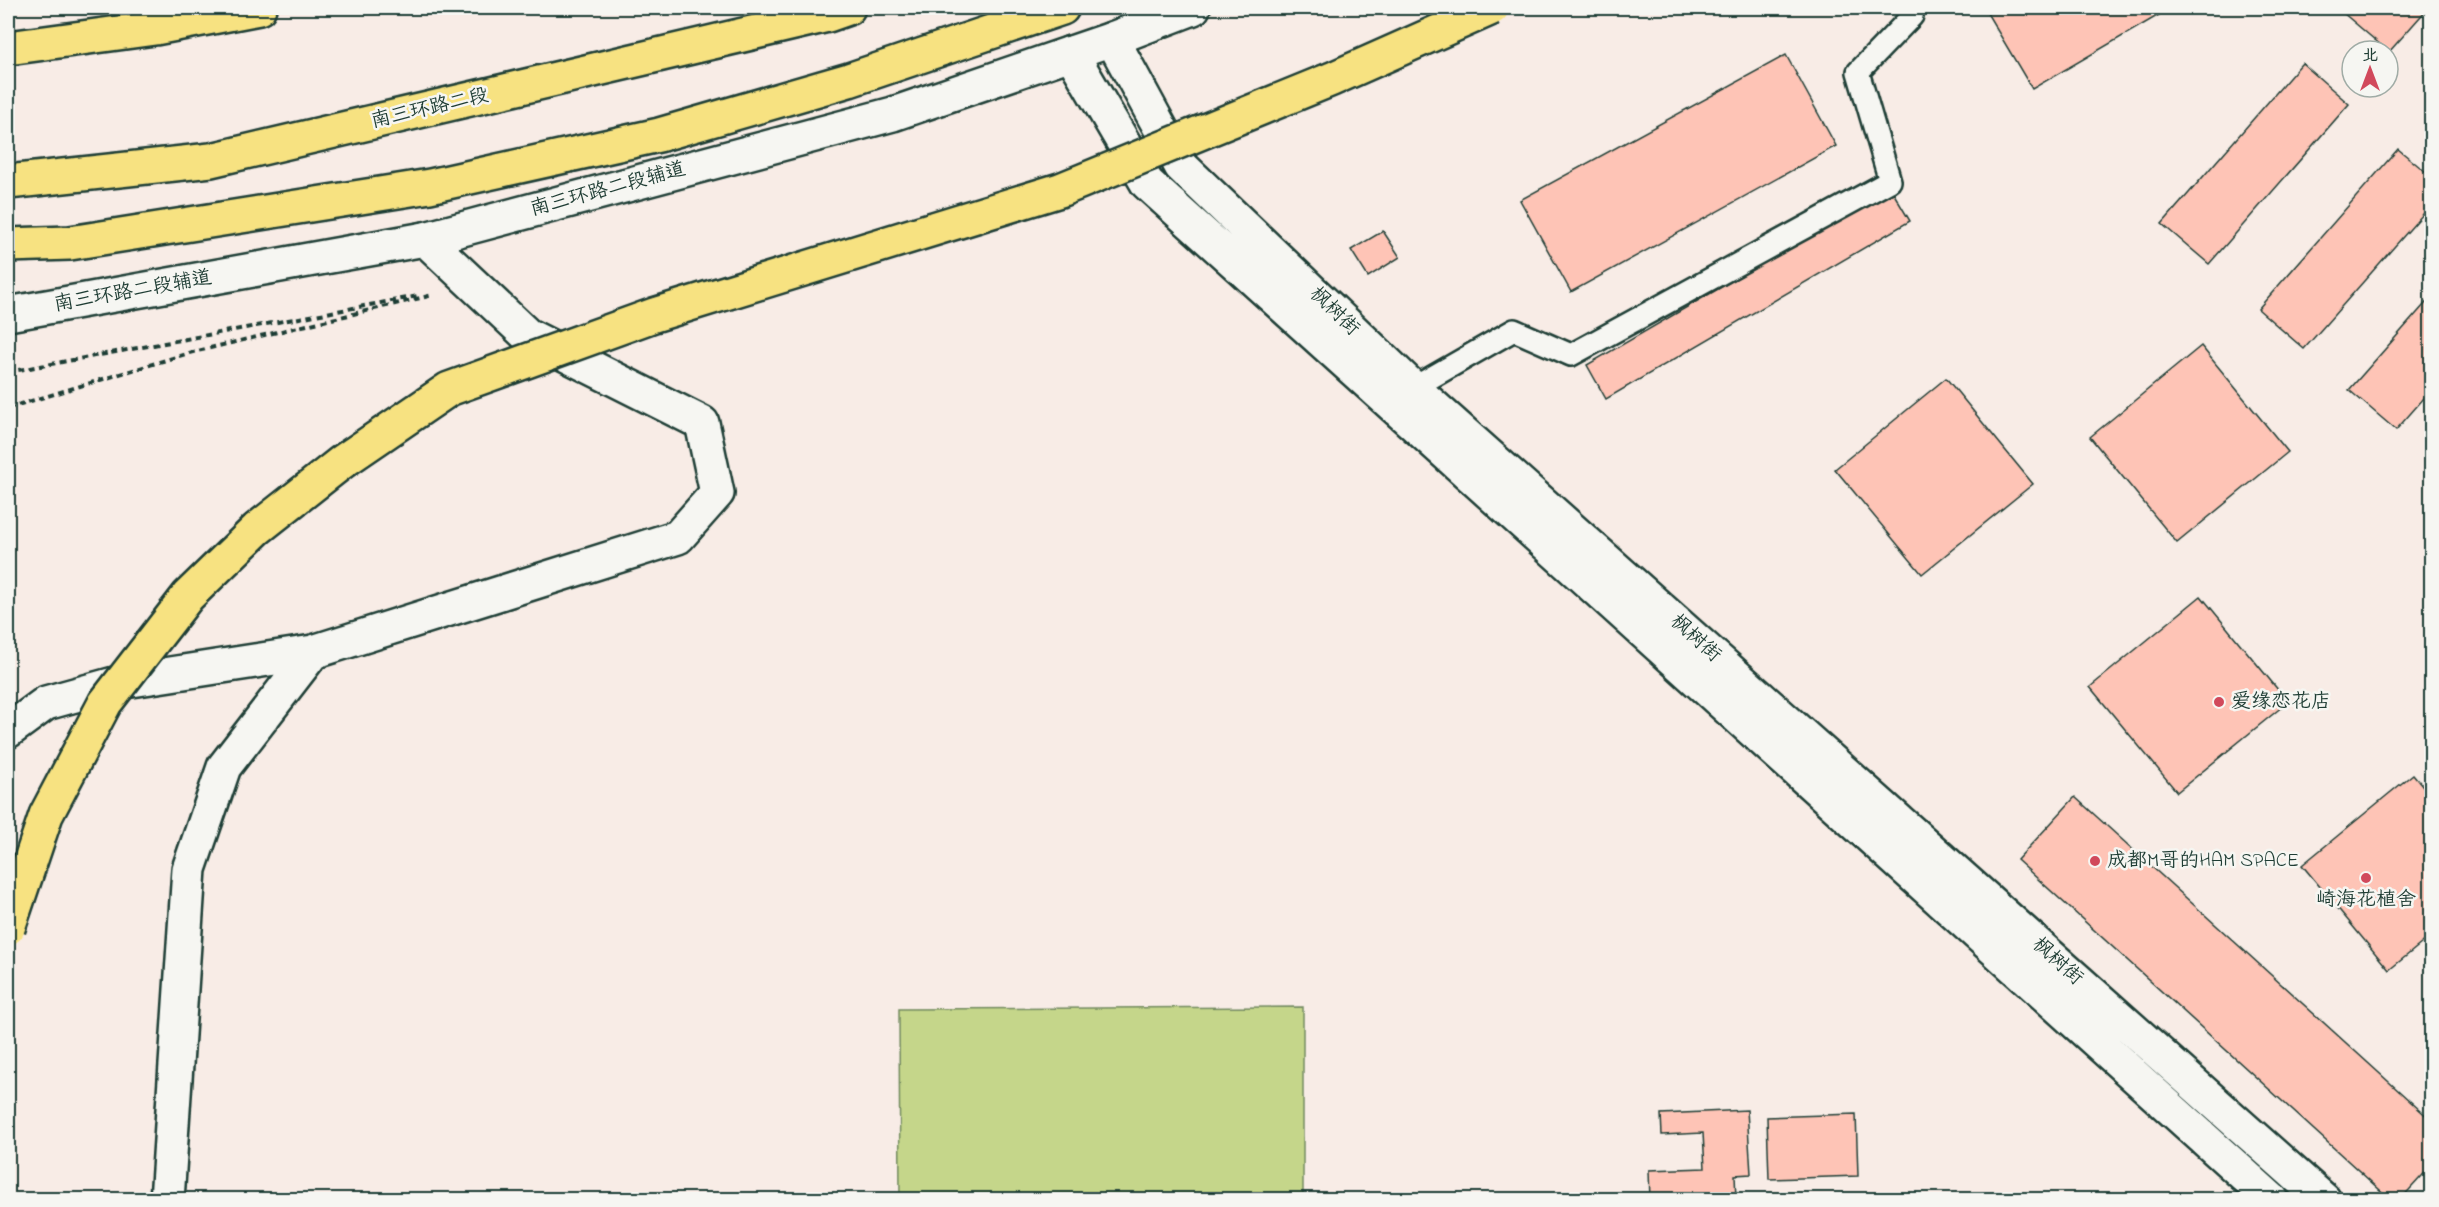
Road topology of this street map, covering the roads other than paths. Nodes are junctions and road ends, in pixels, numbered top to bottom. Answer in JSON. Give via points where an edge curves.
{"nodes":[{"id":1,"x":259,"y":8,"type":"edge"},
{"id":2,"x":848,"y":8,"type":"edge"},
{"id":3,"x":1062,"y":8,"type":"edge"},
{"id":4,"x":1193,"y":8,"type":"edge"},
{"id":5,"x":1492,"y":8,"type":"edge"},
{"id":6,"x":1908,"y":8,"type":"edge"},
{"id":7,"x":1112,"y":39,"type":"junction"},
{"id":8,"x":8,"y":48,"type":"edge"},
{"id":9,"x":1071,"y":53,"type":"junction"},
{"id":10,"x":8,"y":182,"type":"edge"},
{"id":11,"x":425,"y":239,"type":"junction"},
{"id":12,"x":8,"y":245,"type":"edge"},
{"id":13,"x":8,"y":314,"type":"edge"},
{"id":14,"x":1413,"y":388,"type":"junction"},
{"id":15,"x":312,"y":652,"type":"junction"},
{"id":16,"x":8,"y":730,"type":"edge"},
{"id":17,"x":8,"y":928,"type":"edge"},
{"id":18,"x":167,"y":1200,"type":"edge"},
{"id":19,"x":2272,"y":1200,"type":"edge"},
{"id":20,"x":2324,"y":1200,"type":"edge"}],
"edges":[{"from":1,"to":8,"type":"highway","via":[[155,28]]},
{"from":2,"to":10,"type":"highway","name":"南三环路二段","via":[[211,160]]},
{"from":3,"to":12,"type":"highway","via":[[849,80],[670,132],[430,186],[70,243]]},
{"from":4,"to":7,"type":"street","name":"南三环路二段辅道"},
{"from":5,"to":17,"type":"highway","bridge":true,"via":[[1332,79],[1060,190],[654,315],[449,390],[342,462],[257,529],[188,596],[105,703],[46,815]]},
{"from":6,"to":14,"type":"lane","via":[[1912,16],[1858,72],[1890,181],[1571,355],[1514,330]]},
{"from":7,"to":9,"type":"street","name":"南三环路二段辅道"},
{"from":7,"to":14,"type":"street","name":"枫树街","via":[[1181,166]]},
{"from":9,"to":11,"type":"street","name":"南三环路二段辅道","via":[[893,114]]},
{"from":9,"to":19,"type":"street","name":"枫树街","via":[[1147,183]]},
{"from":11,"to":13,"type":"street","name":"南三环路二段辅道"},
{"from":11,"to":15,"type":"street","via":[[527,335],[702,423],[717,493],[678,537]]},
{"from":14,"to":20,"type":"street","name":"枫树街"},
{"from":15,"to":16,"type":"street","via":[[125,681],[46,704]]},
{"from":15,"to":18,"type":"street","via":[[224,767],[189,869]]}]}
